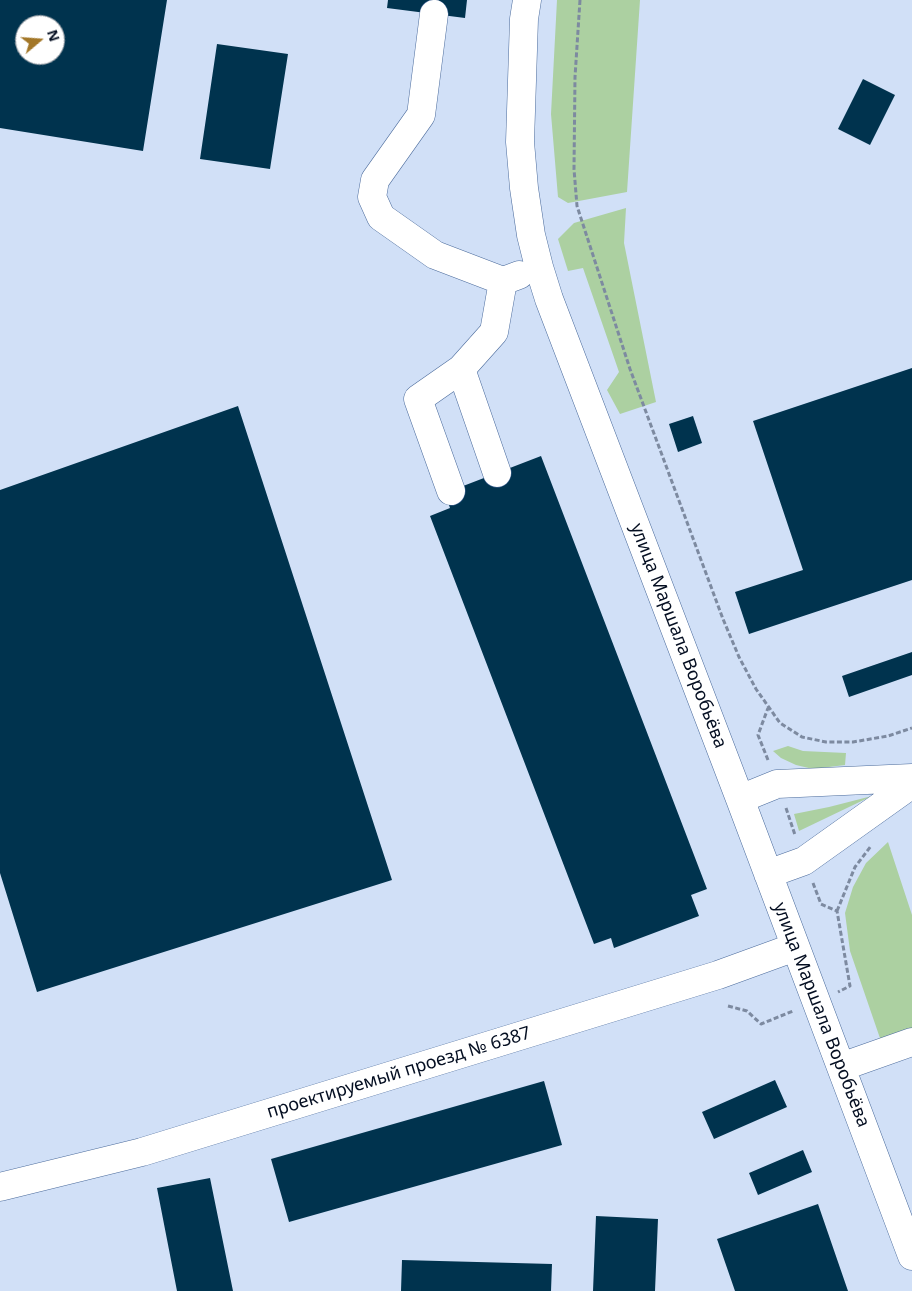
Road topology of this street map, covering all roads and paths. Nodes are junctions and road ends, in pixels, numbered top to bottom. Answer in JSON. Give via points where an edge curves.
{"nodes":[{"id":1,"x":527,"y":0,"type":"edge"},
{"id":2,"x":580,"y":0,"type":"edge"},
{"id":3,"x":434,"y":14,"type":"dead end"},
{"id":4,"x":539,"y":268,"type":"junction"},
{"id":5,"x":503,"y":281,"type":"junction"},
{"id":6,"x":460,"y":369,"type":"junction"},
{"id":7,"x":497,"y":473,"type":"dead end"},
{"id":8,"x":451,"y":491,"type":"dead end"},
{"id":9,"x":768,"y":707,"type":"junction"},
{"id":10,"x":912,"y":728,"type":"edge"},
{"id":11,"x":912,"y":778,"type":"edge"},
{"id":12,"x":777,"y":784,"type":"junction"},
{"id":13,"x":912,"y":784,"type":"edge"},
{"id":14,"x":740,"y":799,"type":"junction"},
{"id":15,"x":878,"y":840,"type":"dead end"},
{"id":16,"x":804,"y":860,"type":"junction"},
{"id":17,"x":768,"y":874,"type":"junction"},
{"id":18,"x":837,"y":911,"type":"junction"},
{"id":19,"x":795,"y":947,"type":"junction"},
{"id":20,"x":816,"y":1002,"type":"junction"},
{"id":21,"x":728,"y":1006,"type":"dead end"},
{"id":22,"x":912,"y":1042,"type":"edge"},
{"id":23,"x":841,"y":1067,"type":"junction"},
{"id":24,"x":0,"y":1186,"type":"edge"},
{"id":25,"x":912,"y":1256,"type":"edge"}],
"edges":[{"from":1,"to":4,"type":"street","name":"улица Маршала Воробьёва","via":[[520,142],[531,235]]},
{"from":2,"to":9,"type":"path","via":[[575,77],[577,206],[630,369],[723,619],[739,657]]},
{"from":3,"to":5,"type":"street","via":[[421,115],[375,180],[372,197],[382,217],[435,255]]},
{"from":4,"to":5,"type":"street"},
{"from":4,"to":14,"type":"street","name":"улица Маршала Воробьёва"},
{"from":5,"to":6,"type":"street","via":[[494,332]]},
{"from":6,"to":7,"type":"street"},
{"from":6,"to":8,"type":"street","via":[[433,388],[451,444],[439,458]]},
{"from":9,"to":10,"type":"path","via":[[780,723],[802,737],[826,742],[853,742]]},
{"from":9,"to":12,"type":"path","via":[[758,735]]},
{"from":11,"to":12,"type":"street"},
{"from":12,"to":14,"type":"street"},
{"from":12,"to":16,"type":"path"},
{"from":13,"to":16,"type":"street"},
{"from":14,"to":17,"type":"street","name":"улица Маршала Воробьёва"},
{"from":15,"to":18,"type":"path","via":[[855,867]]},
{"from":16,"to":17,"type":"street"},
{"from":16,"to":18,"type":"path","via":[[821,904]]},
{"from":17,"to":19,"type":"street","name":"улица Маршала Воробьёва"},
{"from":18,"to":20,"type":"path","via":[[850,986]]},
{"from":19,"to":20,"type":"street","name":"улица Маршала Воробьёва"},
{"from":19,"to":24,"type":"street","name":"проектируемый проезд № 6387","via":[[718,975],[142,1152]]},
{"from":20,"to":21,"type":"path","via":[[761,1024],[747,1011]]},
{"from":20,"to":23,"type":"street","name":"улица Маршала Воробьёва"},
{"from":22,"to":23,"type":"street"},
{"from":23,"to":25,"type":"street","name":"улица Маршала Воробьёва"}]}
